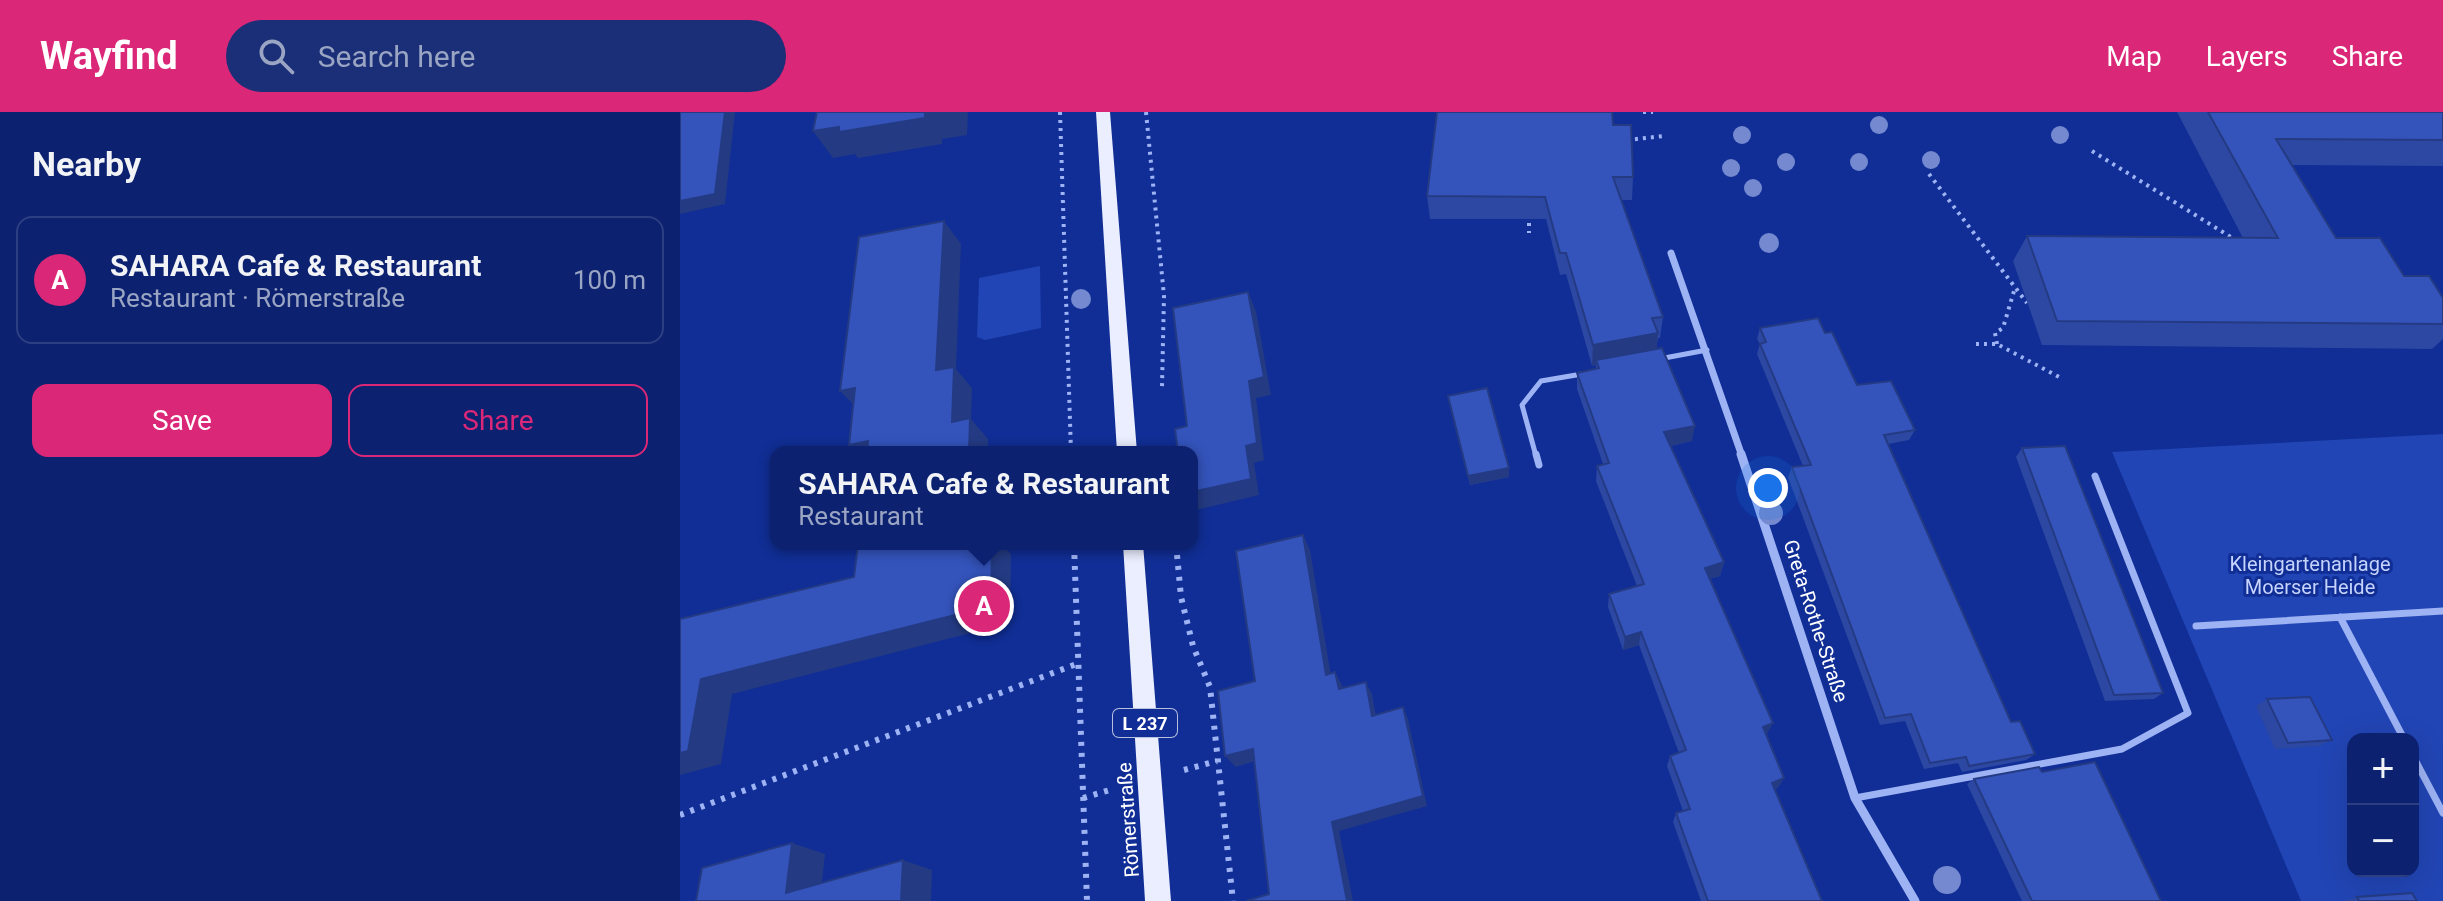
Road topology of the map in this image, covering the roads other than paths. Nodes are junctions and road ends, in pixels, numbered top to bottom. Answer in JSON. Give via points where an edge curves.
{"nodes":[{"id":1,"x":1103,"y":112,"type":"edge"},
{"id":2,"x":1671,"y":253,"type":"dead end"},
{"id":3,"x":1707,"y":350,"type":"junction"},
{"id":4,"x":1646,"y":361,"type":"edge"},
{"id":5,"x":1586,"y":373,"type":"edge"},
{"id":6,"x":1127,"y":446,"type":"edge"},
{"id":7,"x":1539,"y":465,"type":"dead end"},
{"id":8,"x":2095,"y":476,"type":"dead end"},
{"id":9,"x":1133,"y":550,"type":"edge"},
{"id":10,"x":2443,"y":611,"type":"edge"},
{"id":11,"x":2340,"y":617,"type":"junction"},
{"id":12,"x":2196,"y":626,"type":"dead end"},
{"id":13,"x":2401,"y":733,"type":"edge"},
{"id":14,"x":2419,"y":767,"type":"edge"},
{"id":15,"x":1855,"y":798,"type":"junction"},
{"id":16,"x":2443,"y":813,"type":"edge"},
{"id":17,"x":1158,"y":901,"type":"edge"},
{"id":18,"x":1915,"y":901,"type":"edge"}],
"edges":[{"from":1,"to":6,"type":"main road"},
{"from":2,"to":3,"type":"street","name":"Greta-Rothe-Straße"},
{"from":3,"to":4,"type":"lane"},
{"from":3,"to":15,"type":"street","name":"Greta-Rothe-Straße"},
{"from":5,"to":7,"type":"lane","via":[[1541,381],[1522,405]]},
{"from":8,"to":15,"type":"lane","via":[[2188,713],[2122,749]]},
{"from":9,"to":17,"type":"main road","name":"Römerstraße","number":"L 237"},
{"from":10,"to":11,"type":"lane"},
{"from":11,"to":12,"type":"lane"},
{"from":11,"to":13,"type":"lane"},
{"from":14,"to":16,"type":"lane"},
{"from":15,"to":18,"type":"street","name":"Greta-Rothe-Straße"}]}
